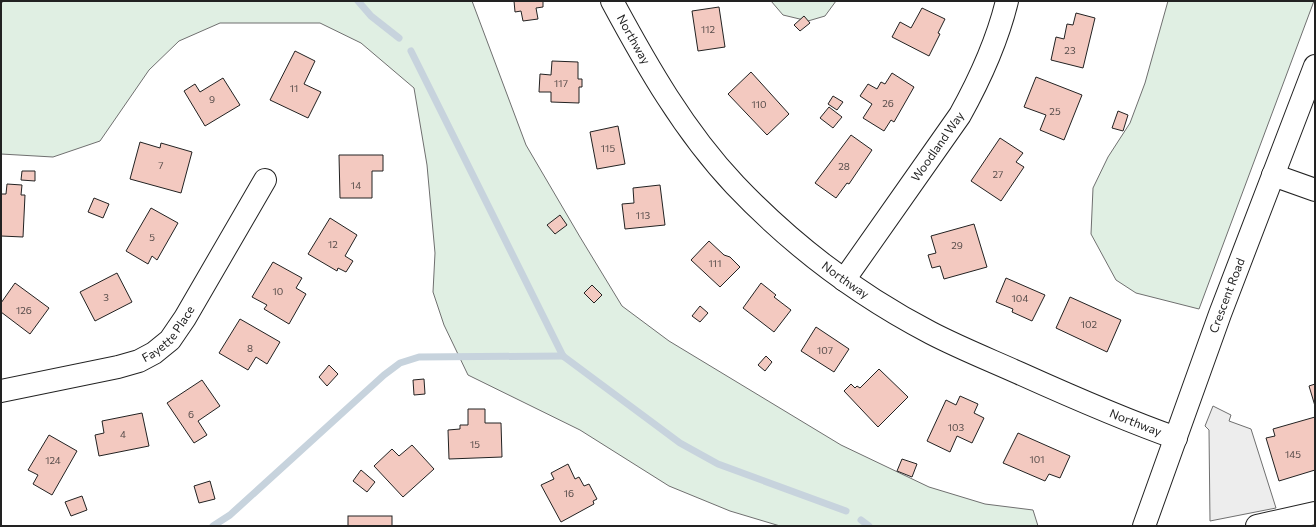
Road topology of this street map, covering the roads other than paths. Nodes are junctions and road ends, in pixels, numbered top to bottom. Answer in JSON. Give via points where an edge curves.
{"nodes":[{"id":1,"x":612,"y":1,"type":"edge"},
{"id":2,"x":1006,"y":1,"type":"edge"},
{"id":3,"x":1315,"y":66,"type":"edge"},
{"id":4,"x":1273,"y":176,"type":"junction"},
{"id":5,"x":265,"y":180,"type":"dead end"},
{"id":6,"x":1315,"y":190,"type":"edge"},
{"id":7,"x":844,"y":280,"type":"junction"},
{"id":8,"x":1,"y":391,"type":"edge"},
{"id":9,"x":1176,"y":438,"type":"junction"},
{"id":10,"x":1315,"y":513,"type":"edge"},
{"id":11,"x":1144,"y":526,"type":"edge"},
{"id":12,"x":1256,"y":526,"type":"edge"}],
"edges":[{"from":1,"to":7,"type":"street","name":"Northway","via":[[673,107],[707,152],[734,184],[779,229]]},
{"from":2,"to":7,"type":"street","name":"Woodland Way","via":[[989,57],[960,115]]},
{"from":3,"to":4,"type":"street","name":"Crescent Road"},
{"from":4,"to":6,"type":"street"},
{"from":4,"to":9,"type":"street","name":"Crescent Road"},
{"from":5,"to":8,"type":"street","name":"Fayette Place","via":[[185,318],[170,340],[154,353],[139,361],[118,367]]},
{"from":7,"to":9,"type":"street","name":"Northway","via":[[870,298],[932,333],[1127,421]]},
{"from":9,"to":11,"type":"street","name":"Crescent Road"},
{"from":10,"to":12,"type":"street"}]}
